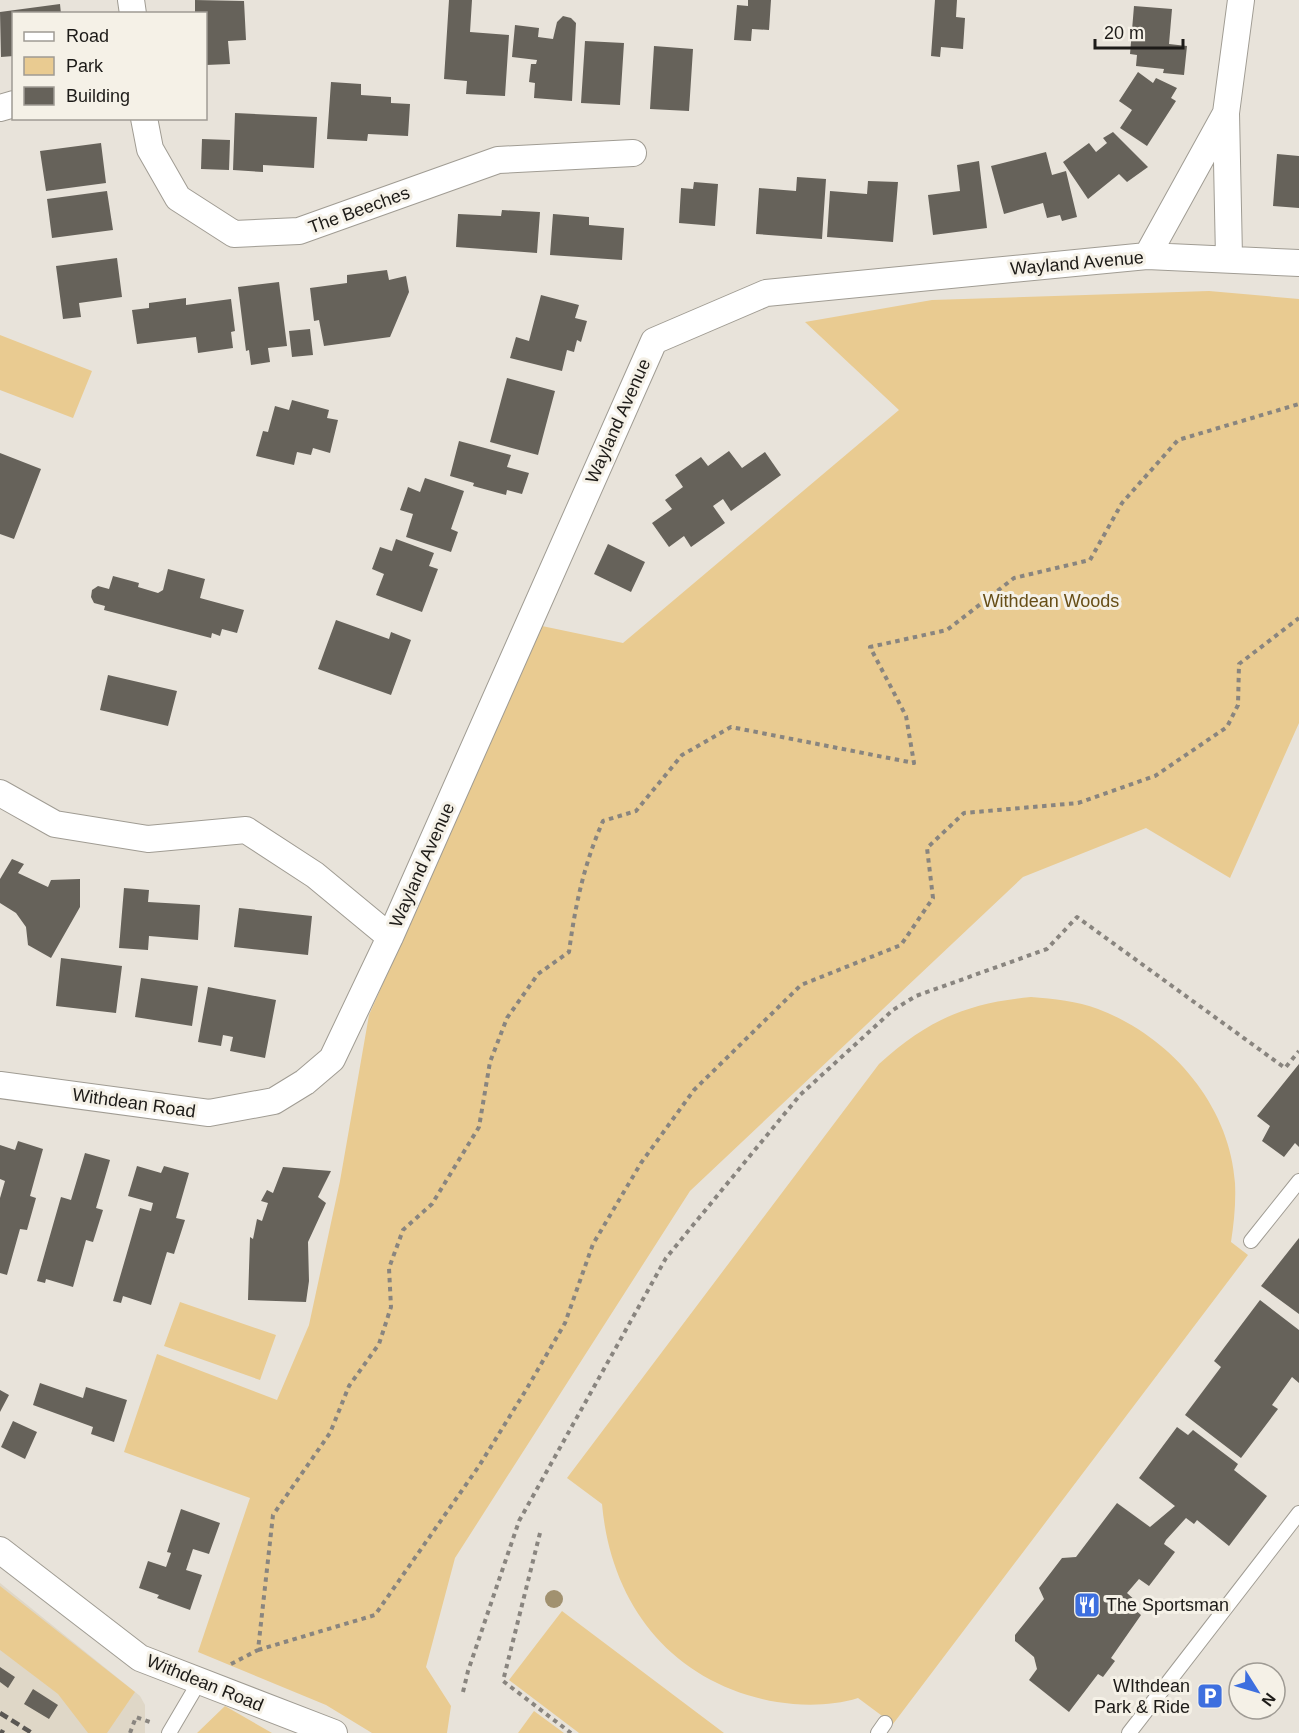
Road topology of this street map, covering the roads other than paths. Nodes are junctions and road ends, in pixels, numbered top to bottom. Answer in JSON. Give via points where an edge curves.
{"nodes":[{"id":1,"x":1241,"y":0,"type":"edge"},
{"id":2,"x":1226,"y":114,"type":"junction"},
{"id":3,"x":144,"y":120,"type":"edge"},
{"id":4,"x":633,"y":153,"type":"dead end"},
{"id":5,"x":1148,"y":256,"type":"junction"},
{"id":6,"x":1229,"y":258,"type":"junction"},
{"id":7,"x":1299,"y":262,"type":"edge"},
{"id":8,"x":0,"y":793,"type":"edge"},
{"id":9,"x":390,"y":937,"type":"junction"},
{"id":10,"x":0,"y":1084,"type":"edge"},
{"id":11,"x":1299,"y":1181,"type":"edge"},
{"id":12,"x":1251,"y":1241,"type":"dead end"},
{"id":13,"x":1299,"y":1513,"type":"edge"},
{"id":14,"x":0,"y":1550,"type":"edge"},
{"id":15,"x":199,"y":1682,"type":"junction"},
{"id":16,"x":170,"y":1733,"type":"edge"},
{"id":17,"x":334,"y":1733,"type":"edge"},
{"id":18,"x":1130,"y":1733,"type":"edge"}],
"edges":[{"from":1,"to":2,"type":"street"},
{"from":2,"to":5,"type":"street"},
{"from":2,"to":6,"type":"street"},
{"from":3,"to":4,"type":"street","name":"The Beeches","via":[[150,149],[178,198],[234,234],[299,231],[498,160]]},
{"from":5,"to":6,"type":"street","name":"Wayland Avenue"},
{"from":5,"to":9,"type":"street","name":"Wayland Avenue","via":[[766,293],[654,341]]},
{"from":6,"to":7,"type":"street","name":"Wayland Avenue"},
{"from":8,"to":9,"type":"street","via":[[55,824],[148,839],[246,830],[315,875]]},
{"from":9,"to":10,"type":"street","name":"Withdean Road","via":[[332,1059],[274,1101],[209,1113]]},
{"from":11,"to":12,"type":"lane"},
{"from":13,"to":18,"type":"lane"},
{"from":14,"to":15,"type":"street","name":"Withdean Road","via":[[140,1658]]},
{"from":15,"to":16,"type":"lane"},
{"from":15,"to":17,"type":"street","name":"Withdean Road"}]}
